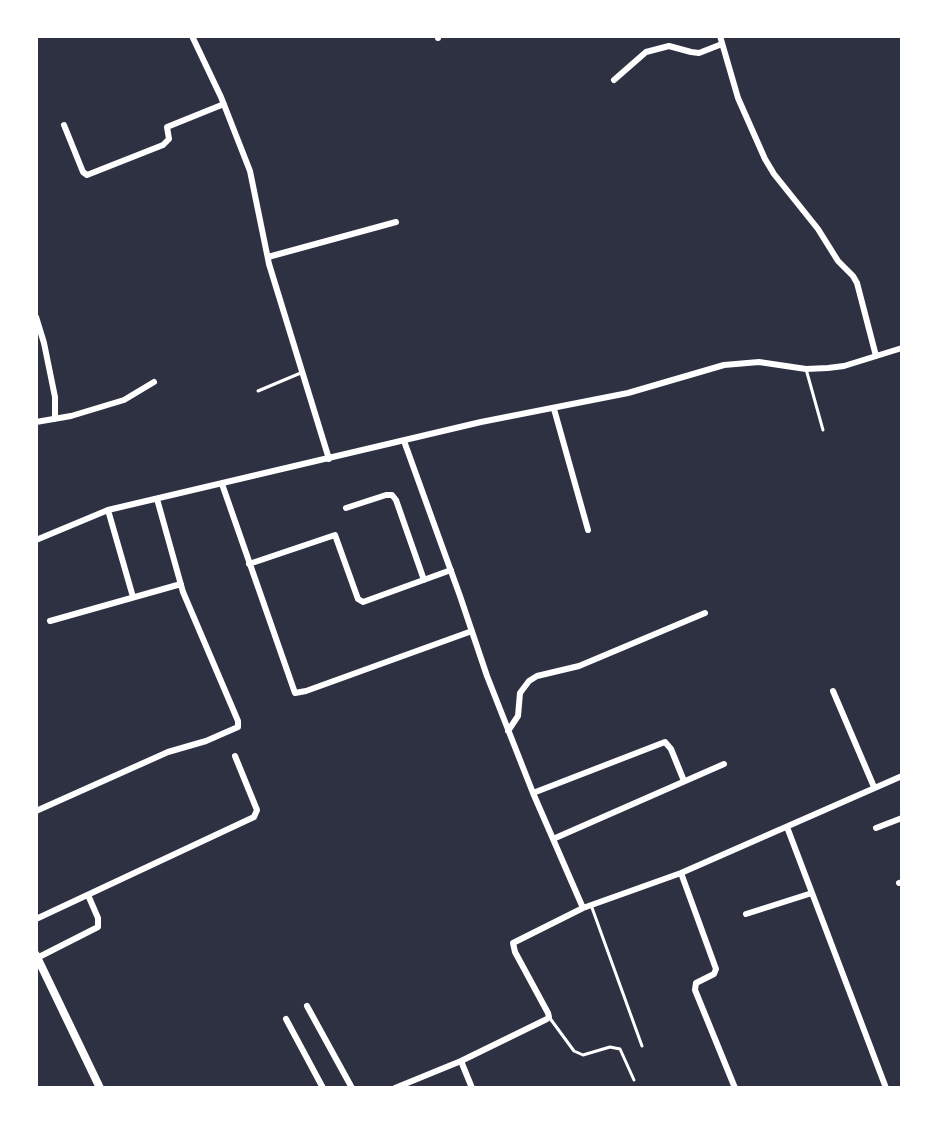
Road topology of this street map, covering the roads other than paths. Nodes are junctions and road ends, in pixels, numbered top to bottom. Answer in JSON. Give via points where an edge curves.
{"nodes":[{"id":1,"x":192,"y":36,"type":"edge"},
{"id":2,"x":720,"y":36,"type":"edge"},
{"id":3,"x":722,"y":44,"type":"junction"},
{"id":4,"x":614,"y":80,"type":"dead end"},
{"id":5,"x":224,"y":104,"type":"junction"},
{"id":6,"x":64,"y":125,"type":"dead end"},
{"id":7,"x":396,"y":222,"type":"dead end"},
{"id":8,"x":268,"y":257,"type":"junction"},
{"id":9,"x":36,"y":317,"type":"edge"},
{"id":10,"x":901,"y":350,"type":"edge"},
{"id":11,"x":876,"y":356,"type":"junction"},
{"id":12,"x":806,"y":369,"type":"junction"},
{"id":13,"x":303,"y":372,"type":"junction"},
{"id":14,"x":154,"y":382,"type":"dead end"},
{"id":15,"x":258,"y":391,"type":"dead end"},
{"id":16,"x":554,"y":409,"type":"junction"},
{"id":17,"x":55,"y":419,"type":"junction"},
{"id":18,"x":36,"y":422,"type":"edge"},
{"id":19,"x":823,"y":430,"type":"dead end"},
{"id":20,"x":404,"y":441,"type":"junction"},
{"id":21,"x":329,"y":459,"type":"junction"},
{"id":22,"x":222,"y":484,"type":"junction"},
{"id":23,"x":157,"y":499,"type":"junction"},
{"id":24,"x":346,"y":508,"type":"dead end"},
{"id":25,"x":108,"y":510,"type":"junction"},
{"id":26,"x":588,"y":530,"type":"dead end"},
{"id":27,"x":36,"y":540,"type":"edge"},
{"id":28,"x":249,"y":564,"type":"junction"},
{"id":29,"x":451,"y":570,"type":"junction"},
{"id":30,"x":424,"y":580,"type":"junction"},
{"id":31,"x":181,"y":584,"type":"junction"},
{"id":32,"x":133,"y":597,"type":"junction"},
{"id":33,"x":705,"y":613,"type":"dead end"},
{"id":34,"x":50,"y":621,"type":"dead end"},
{"id":35,"x":472,"y":631,"type":"junction"},
{"id":36,"x":832,"y":691,"type":"dead end"},
{"id":37,"x":508,"y":731,"type":"junction"},
{"id":38,"x":235,"y":756,"type":"dead end"},
{"id":39,"x":724,"y":764,"type":"dead end"},
{"id":40,"x":902,"y":776,"type":"edge"},
{"id":41,"x":684,"y":781,"type":"junction"},
{"id":42,"x":874,"y":787,"type":"junction"},
{"id":43,"x":533,"y":793,"type":"junction"},
{"id":44,"x":36,"y":811,"type":"edge"},
{"id":45,"x":902,"y":818,"type":"edge"},
{"id":46,"x":787,"y":827,"type":"junction"},
{"id":47,"x":876,"y":828,"type":"dead end"},
{"id":48,"x":553,"y":839,"type":"junction"},
{"id":49,"x":681,"y":873,"type":"junction"},
{"id":50,"x":812,"y":893,"type":"junction"},
{"id":51,"x":88,"y":895,"type":"junction"},
{"id":52,"x":591,"y":905,"type":"junction"},
{"id":53,"x":583,"y":908,"type":"junction"},
{"id":54,"x":746,"y":914,"type":"dead end"},
{"id":55,"x":36,"y":920,"type":"edge"},
{"id":56,"x":37,"y":956,"type":"edge"},
{"id":57,"x":40,"y":972,"type":"edge"},
{"id":58,"x":307,"y":1006,"type":"dead end"},
{"id":59,"x":549,"y":1017,"type":"junction"},
{"id":60,"x":286,"y":1019,"type":"dead end"},
{"id":61,"x":642,"y":1047,"type":"dead end"},
{"id":62,"x":461,"y":1061,"type":"junction"},
{"id":63,"x":634,"y":1080,"type":"dead end"},
{"id":64,"x":100,"y":1088,"type":"edge"},
{"id":65,"x":323,"y":1088,"type":"edge"},
{"id":66,"x":352,"y":1088,"type":"edge"},
{"id":67,"x":395,"y":1088,"type":"edge"},
{"id":68,"x":472,"y":1088,"type":"edge"},
{"id":69,"x":735,"y":1088,"type":"edge"},
{"id":70,"x":886,"y":1088,"type":"edge"}],
"edges":[{"from":1,"to":5,"type":"street"},
{"from":2,"to":3,"type":"street"},
{"from":3,"to":4,"type":"street","via":[[699,52],[669,46],[646,52]]},
{"from":3,"to":11,"type":"street","via":[[738,98],[765,159],[853,276]]},
{"from":5,"to":6,"type":"street","via":[[167,127],[169,139],[163,145],[87,175]]},
{"from":5,"to":8,"type":"street","via":[[250,171]]},
{"from":7,"to":8,"type":"street"},
{"from":8,"to":13,"type":"street"},
{"from":9,"to":17,"type":"street","via":[[53,389]]},
{"from":10,"to":11,"type":"street"},
{"from":11,"to":12,"type":"street","via":[[844,366]]},
{"from":12,"to":16,"type":"street","via":[[759,362],[724,365],[628,393]]},
{"from":12,"to":19,"type":"lane"},
{"from":13,"to":15,"type":"lane"},
{"from":13,"to":21,"type":"street"},
{"from":14,"to":17,"type":"street","via":[[124,400]]},
{"from":16,"to":20,"type":"street"},
{"from":16,"to":26,"type":"street"},
{"from":17,"to":18,"type":"street"},
{"from":20,"to":21,"type":"street"},
{"from":20,"to":29,"type":"street"},
{"from":21,"to":22,"type":"street"},
{"from":22,"to":23,"type":"street"},
{"from":22,"to":28,"type":"street"},
{"from":23,"to":25,"type":"street"},
{"from":23,"to":31,"type":"street"},
{"from":24,"to":30,"type":"street","via":[[392,495]]},
{"from":25,"to":27,"type":"street"},
{"from":25,"to":32,"type":"street"},
{"from":28,"to":30,"type":"street","via":[[335,535],[360,601]]},
{"from":28,"to":35,"type":"street","via":[[295,693]]},
{"from":29,"to":30,"type":"street"},
{"from":29,"to":35,"type":"street"},
{"from":31,"to":32,"type":"street"},
{"from":31,"to":44,"type":"street","via":[[238,727],[168,752]]},
{"from":32,"to":34,"type":"street"},
{"from":33,"to":37,"type":"street","via":[[579,666],[537,676],[520,693],[518,716]]},
{"from":35,"to":37,"type":"street"},
{"from":36,"to":42,"type":"street"},
{"from":37,"to":43,"type":"street"},
{"from":38,"to":51,"type":"street","via":[[257,810],[254,817]]},
{"from":39,"to":41,"type":"street"},
{"from":40,"to":42,"type":"street"},
{"from":41,"to":43,"type":"street","via":[[665,742]]},
{"from":41,"to":48,"type":"street"},
{"from":42,"to":46,"type":"street"},
{"from":43,"to":48,"type":"street"},
{"from":45,"to":47,"type":"street"},
{"from":46,"to":49,"type":"street"},
{"from":46,"to":50,"type":"street"},
{"from":48,"to":53,"type":"street"},
{"from":49,"to":52,"type":"street"},
{"from":49,"to":69,"type":"street","via":[[716,969],[696,983],[695,990]]},
{"from":50,"to":54,"type":"street"},
{"from":50,"to":70,"type":"street"},
{"from":51,"to":55,"type":"street"},
{"from":51,"to":56,"type":"street","via":[[98,927]]},
{"from":52,"to":53,"type":"street"},
{"from":52,"to":61,"type":"lane"},
{"from":53,"to":59,"type":"street","via":[[513,943],[514,952]]},
{"from":56,"to":57,"type":"street"},
{"from":57,"to":64,"type":"street"},
{"from":58,"to":66,"type":"street"},
{"from":59,"to":62,"type":"street"},
{"from":59,"to":63,"type":"lane","via":[[574,1051],[583,1055],[610,1047],[620,1049]]},
{"from":60,"to":65,"type":"street"},
{"from":62,"to":67,"type":"street"},
{"from":62,"to":68,"type":"street"}]}
